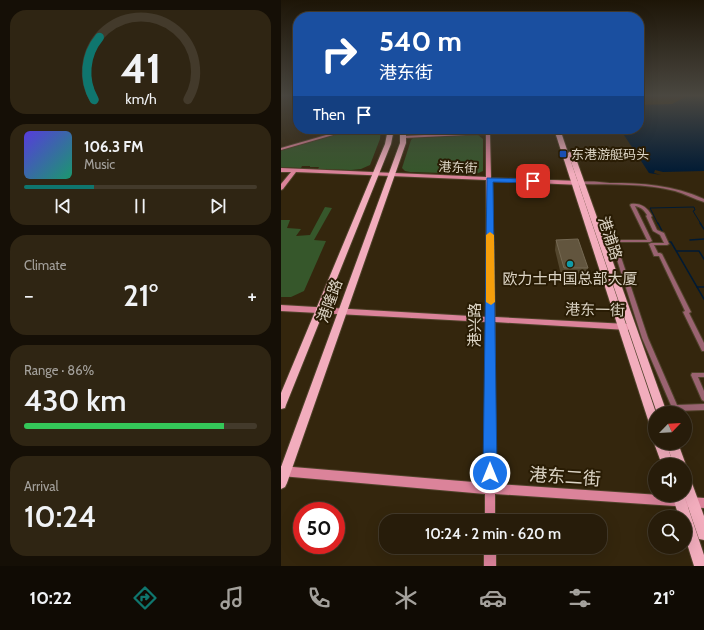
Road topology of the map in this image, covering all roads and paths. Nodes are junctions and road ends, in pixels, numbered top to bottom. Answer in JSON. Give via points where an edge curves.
{"nodes":[{"id":1,"x":330,"y":134,"type":"edge"},
{"id":2,"x":333,"y":134,"type":"edge"},
{"id":3,"x":390,"y":134,"type":"edge"},
{"id":4,"x":404,"y":134,"type":"edge"},
{"id":5,"x":446,"y":134,"type":"edge"},
{"id":6,"x":488,"y":134,"type":"edge"},
{"id":7,"x":559,"y":134,"type":"edge"},
{"id":8,"x":564,"y":134,"type":"edge"},
{"id":9,"x":404,"y":137,"type":"junction"},
{"id":10,"x":281,"y":148,"type":"edge"},
{"id":11,"x":281,"y":170,"type":"edge"},
{"id":12,"x":294,"y":171,"type":"junction"},
{"id":13,"x":375,"y":174,"type":"junction"},
{"id":14,"x":391,"y":175,"type":"junction"},
{"id":15,"x":490,"y":180,"type":"junction"},
{"id":16,"x":579,"y":183,"type":"junction"},
{"id":17,"x":281,"y":188,"type":"edge"},
{"id":18,"x":704,"y":201,"type":"edge"},
{"id":19,"x":281,"y":304,"type":"edge"},
{"id":20,"x":281,"y":308,"type":"edge"},
{"id":21,"x":321,"y":308,"type":"junction"},
{"id":22,"x":343,"y":310,"type":"junction"},
{"id":23,"x":491,"y":317,"type":"junction"},
{"id":24,"x":621,"y":324,"type":"junction"},
{"id":25,"x":631,"y":324,"type":"junction"},
{"id":26,"x":704,"y":349,"type":"edge"},
{"id":27,"x":704,"y":375,"type":"edge"},
{"id":28,"x":704,"y":398,"type":"edge"},
{"id":29,"x":281,"y":405,"type":"edge"},
{"id":30,"x":648,"y":406,"type":"edge"},
{"id":31,"x":660,"y":406,"type":"edge"},
{"id":32,"x":704,"y":407,"type":"edge"},
{"id":33,"x":283,"y":471,"type":"edge"},
{"id":34,"x":281,"y":483,"type":"edge"},
{"id":35,"x":490,"y":489,"type":"junction"},
{"id":36,"x":692,"y":491,"type":"edge"},
{"id":37,"x":648,"y":497,"type":"edge"},
{"id":38,"x":698,"y":502,"type":"edge"},
{"id":39,"x":490,"y":514,"type":"edge"},
{"id":40,"x":704,"y":534,"type":"edge"},
{"id":41,"x":692,"y":538,"type":"edge"},
{"id":42,"x":490,"y":554,"type":"edge"},
{"id":43,"x":490,"y":566,"type":"edge"},
{"id":44,"x":701,"y":566,"type":"edge"}],
"edges":[{"from":1,"to":10,"type":"main road"},
{"from":2,"to":10,"type":"main road"},
{"from":3,"to":13,"type":"main road","name":"港隆路"},
{"from":4,"to":9,"type":"main road","name":"港隆路"},
{"from":5,"to":9,"type":"main road"},
{"from":6,"to":15,"type":"main road","name":"港兴路"},
{"from":7,"to":16,"type":"main road","name":"港浦路"},
{"from":8,"to":16,"type":"main road","name":"港浦路"},
{"from":9,"to":14,"type":"main road","name":"港隆路"},
{"from":11,"to":12,"type":"main road","name":"港东街"},
{"from":12,"to":13,"type":"main road","name":"港东街"},
{"from":12,"to":17,"type":"main road"},
{"from":13,"to":14,"type":"main road","name":"港东街"},
{"from":13,"to":21,"type":"main road","name":"港隆路"},
{"from":14,"to":15,"type":"main road","name":"港东街"},
{"from":14,"to":22,"type":"main road","name":"港隆路"},
{"from":15,"to":16,"type":"main road","name":"港东街"},
{"from":15,"to":23,"type":"main road","name":"港兴路"},
{"from":16,"to":18,"type":"street","name":"港东街","via":[[662,187],[684,192]]},
{"from":16,"to":24,"type":"main road","name":"港浦路"},
{"from":16,"to":25,"type":"main road","name":"港浦路"},
{"from":19,"to":21,"type":"main road","name":"港东一街"},
{"from":20,"to":21,"type":"main road","name":"港东一街"},
{"from":21,"to":22,"type":"main road","name":"港东一街"},
{"from":21,"to":29,"type":"main road","name":"港隆路"},
{"from":22,"to":23,"type":"main road","name":"港东一街"},
{"from":22,"to":33,"type":"main road","name":"港隆路"},
{"from":23,"to":24,"type":"main road","name":"港东一街"},
{"from":23,"to":35,"type":"main road","name":"港兴路"},
{"from":24,"to":25,"type":"main road","name":"港东一街","via":[[631,327]]},
{"from":24,"to":30,"type":"main road","name":"港浦路"},
{"from":25,"to":31,"type":"main road","name":"港浦路"},
{"from":26,"to":32,"type":"street","via":[[660,254],[656,254],[651,244],[667,244],[662,234],[655,231],[646,209],[632,205],[650,241],[613,241],[645,338],[675,408]]},
{"from":27,"to":28,"type":"street","via":[[694,375]]},
{"from":33,"to":34,"type":"main road","name":"港隆路"},
{"from":33,"to":35,"type":"main road","name":"港东二街"},
{"from":35,"to":37,"type":"main road","name":"港东二街"},
{"from":35,"to":39,"type":"main road","name":"港兴路"},
{"from":36,"to":38,"type":"main road"},
{"from":38,"to":40,"type":"main road"},
{"from":41,"to":44,"type":"main road"},
{"from":42,"to":43,"type":"main road"}]}
